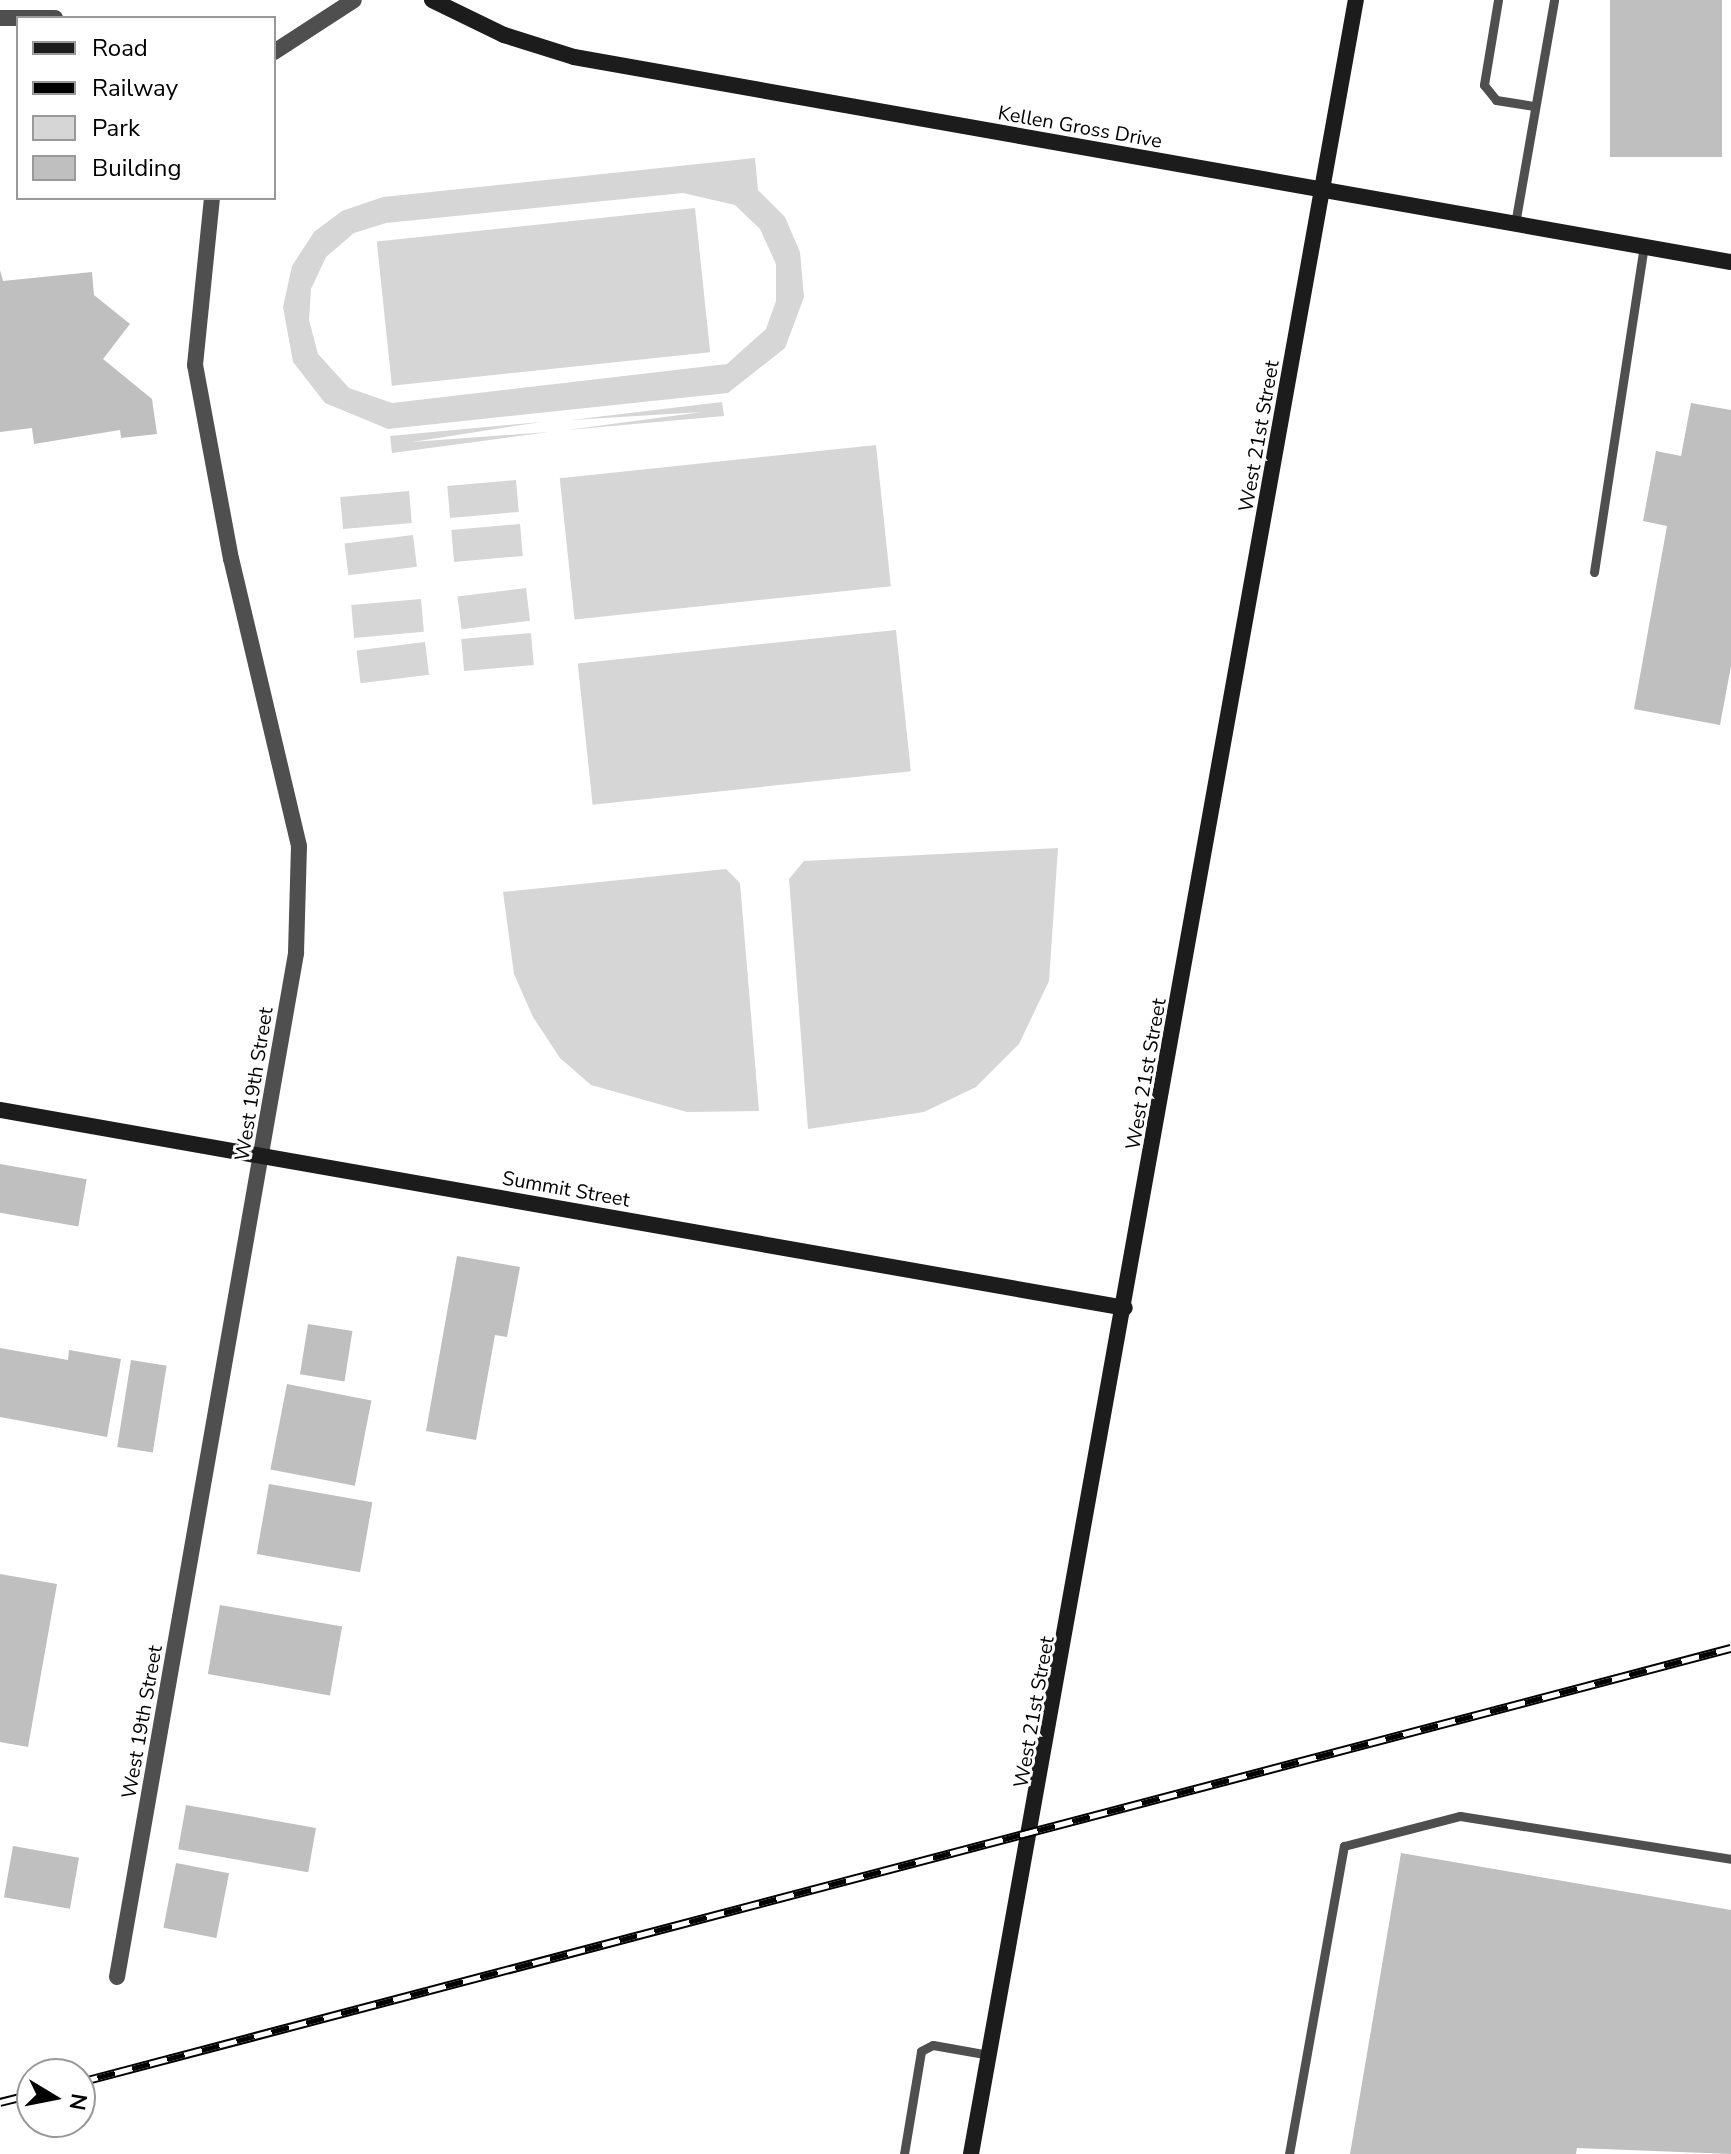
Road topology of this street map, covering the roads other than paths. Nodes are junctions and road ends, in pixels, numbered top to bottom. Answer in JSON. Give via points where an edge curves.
{"nodes":[{"id":1,"x":354,"y":0,"type":"edge"},
{"id":2,"x":432,"y":0,"type":"edge"},
{"id":3,"x":1356,"y":0,"type":"edge"},
{"id":4,"x":1498,"y":0,"type":"edge"},
{"id":5,"x":1554,"y":0,"type":"edge"},
{"id":6,"x":276,"y":51,"type":"edge"},
{"id":7,"x":1535,"y":106,"type":"junction"},
{"id":8,"x":1322,"y":190,"type":"junction"},
{"id":9,"x":212,"y":200,"type":"edge"},
{"id":10,"x":1515,"y":224,"type":"junction"},
{"id":11,"x":1644,"y":247,"type":"junction"},
{"id":12,"x":1731,"y":262,"type":"edge"},
{"id":13,"x":1594,"y":572,"type":"dead end"},
{"id":14,"x":0,"y":1110,"type":"edge"},
{"id":15,"x":262,"y":1157,"type":"junction"},
{"id":16,"x":1125,"y":1308,"type":"junction"},
{"id":17,"x":1731,"y":1859,"type":"edge"},
{"id":18,"x":117,"y":1977,"type":"dead end"},
{"id":19,"x":990,"y":2055,"type":"junction"},
{"id":20,"x":904,"y":2154,"type":"edge"},
{"id":21,"x":971,"y":2154,"type":"edge"},
{"id":22,"x":1289,"y":2154,"type":"edge"}],
"edges":[{"from":1,"to":6,"type":"street"},
{"from":2,"to":8,"type":"street","name":"Kellen Gross Drive","via":[[504,35],[574,57]]},
{"from":3,"to":8,"type":"street","name":"West 21st Street"},
{"from":4,"to":7,"type":"lane","via":[[1484,85],[1496,100]]},
{"from":5,"to":7,"type":"lane"},
{"from":7,"to":10,"type":"lane"},
{"from":8,"to":10,"type":"street","name":"Kellen Gross Drive"},
{"from":8,"to":16,"type":"street","name":"West 21st Street"},
{"from":9,"to":15,"type":"street","name":"West 19th Street","via":[[195,365],[231,559],[299,846],[296,953]]},
{"from":10,"to":11,"type":"street","name":"Kellen Gross Drive"},
{"from":11,"to":12,"type":"street","name":"Kellen Gross Drive"},
{"from":11,"to":13,"type":"lane"},
{"from":14,"to":15,"type":"street","name":"Summit Street"},
{"from":15,"to":16,"type":"street","name":"Summit Street"},
{"from":15,"to":18,"type":"street","name":"West 19th Street"},
{"from":16,"to":19,"type":"street","name":"West 21st Street"},
{"from":17,"to":22,"type":"lane","via":[[1460,1816],[1344,1846]]},
{"from":19,"to":20,"type":"lane","via":[[933,2045],[921,2051]]},
{"from":19,"to":21,"type":"street","name":"West 21st Street"}]}
